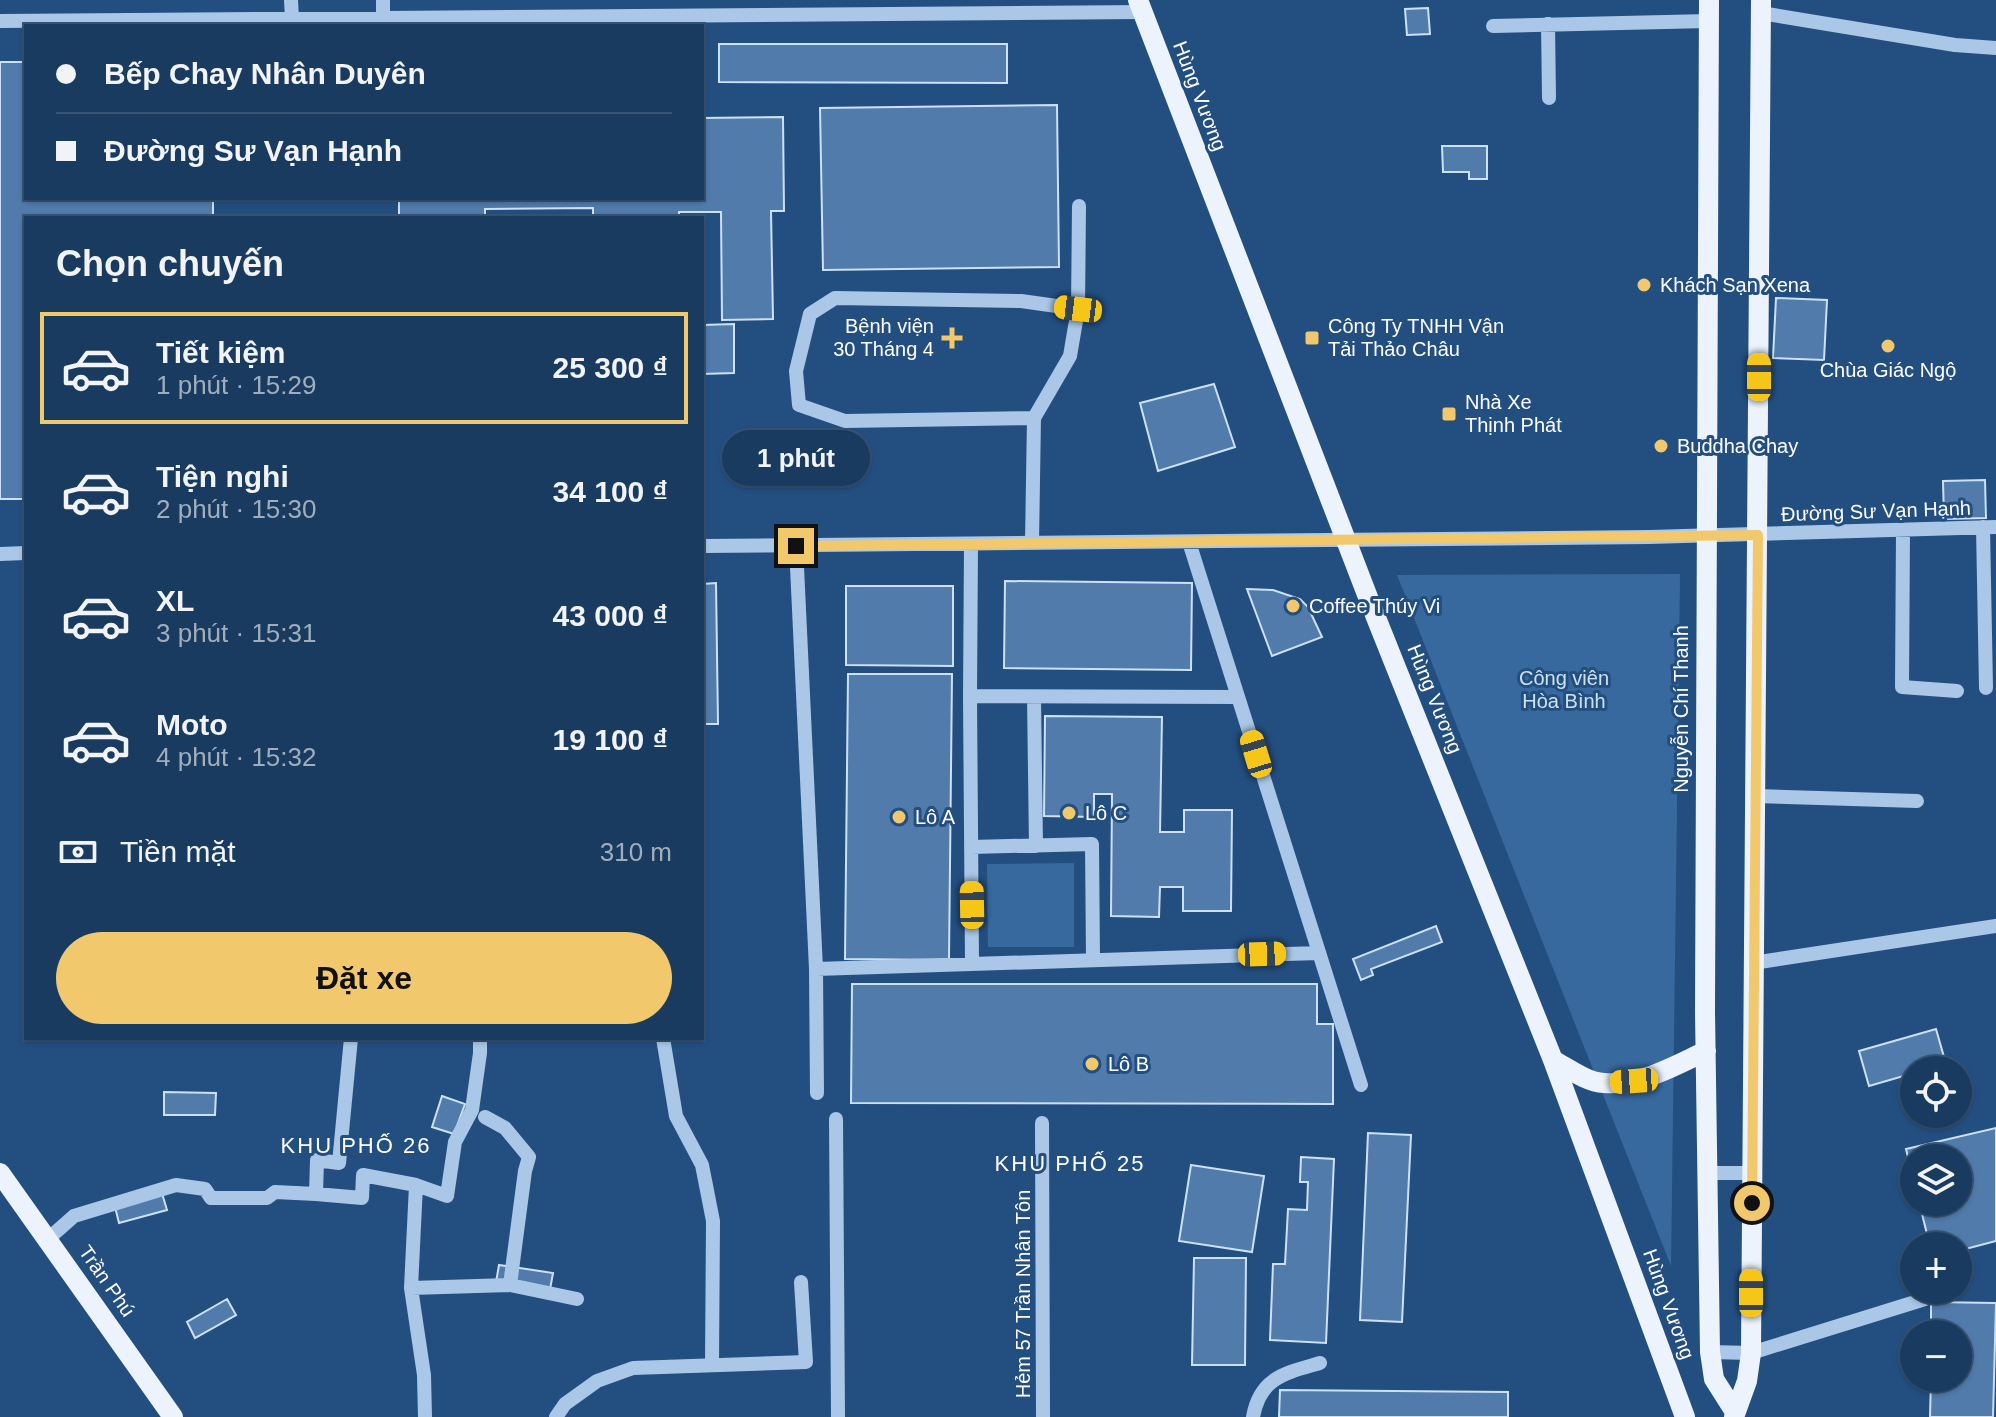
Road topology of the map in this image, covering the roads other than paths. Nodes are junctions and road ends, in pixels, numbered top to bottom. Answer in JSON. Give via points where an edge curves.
{"nodes":[{"id":1,"x":291,"y":0,"type":"edge"},
{"id":2,"x":383,"y":0,"type":"edge"},
{"id":3,"x":1709,"y":0,"type":"edge"},
{"id":4,"x":1140,"y":6,"type":"edge"},
{"id":5,"x":1761,"y":6,"type":"edge"},
{"id":6,"x":1020,"y":7,"type":"edge"},
{"id":7,"x":383,"y":18,"type":"junction"},
{"id":8,"x":292,"y":19,"type":"junction"},
{"id":9,"x":0,"y":21,"type":"edge"},
{"id":10,"x":1709,"y":21,"type":"junction"},
{"id":11,"x":1548,"y":24,"type":"junction"},
{"id":12,"x":1493,"y":26,"type":"dead end"},
{"id":13,"x":1996,"y":48,"type":"edge"},
{"id":14,"x":1549,"y":98,"type":"dead end"},
{"id":15,"x":1079,"y":206,"type":"dead end"},
{"id":16,"x":1078,"y":309,"type":"junction"},
{"id":17,"x":1034,"y":418,"type":"junction"},
{"id":18,"x":1989,"y":527,"type":"edge"},
{"id":19,"x":1903,"y":531,"type":"junction"},
{"id":20,"x":1758,"y":535,"type":"junction"},
{"id":21,"x":1706,"y":536,"type":"junction"},
{"id":22,"x":1346,"y":541,"type":"junction"},
{"id":23,"x":1189,"y":542,"type":"junction"},
{"id":24,"x":1032,"y":543,"type":"junction"},
{"id":25,"x":971,"y":544,"type":"junction"},
{"id":26,"x":704,"y":546,"type":"edge"},
{"id":27,"x":796,"y":546,"type":"junction"},
{"id":28,"x":24,"y":553,"type":"edge"},
{"id":29,"x":0,"y":554,"type":"edge"},
{"id":30,"x":1986,"y":688,"type":"dead end"},
{"id":31,"x":1957,"y":691,"type":"dead end"},
{"id":32,"x":970,"y":696,"type":"junction"},
{"id":33,"x":1034,"y":697,"type":"junction"},
{"id":34,"x":1238,"y":697,"type":"junction"},
{"id":35,"x":1755,"y":796,"type":"junction"},
{"id":36,"x":1917,"y":801,"type":"dead end"},
{"id":37,"x":1036,"y":846,"type":"junction"},
{"id":38,"x":971,"y":847,"type":"junction"},
{"id":39,"x":1996,"y":926,"type":"edge"},
{"id":40,"x":1319,"y":953,"type":"junction"},
{"id":41,"x":1093,"y":959,"type":"junction"},
{"id":42,"x":972,"y":962,"type":"junction"},
{"id":43,"x":1753,"y":963,"type":"junction"},
{"id":44,"x":816,"y":969,"type":"junction"},
{"id":45,"x":351,"y":1040,"type":"edge"},
{"id":46,"x":480,"y":1040,"type":"edge"},
{"id":47,"x":663,"y":1040,"type":"edge"},
{"id":48,"x":1706,"y":1051,"type":"junction"},
{"id":49,"x":1553,"y":1060,"type":"junction"},
{"id":50,"x":1361,"y":1085,"type":"dead end"},
{"id":51,"x":817,"y":1093,"type":"dead end"},
{"id":52,"x":485,"y":1117,"type":"dead end"},
{"id":53,"x":836,"y":1119,"type":"dead end"},
{"id":54,"x":1042,"y":1123,"type":"dead end"},
{"id":55,"x":0,"y":1173,"type":"edge"},
{"id":56,"x":1708,"y":1173,"type":"junction"},
{"id":57,"x":1753,"y":1173,"type":"junction"},
{"id":58,"x":416,"y":1185,"type":"junction"},
{"id":59,"x":316,"y":1194,"type":"junction"},
{"id":60,"x":48,"y":1239,"type":"junction"},
{"id":61,"x":801,"y":1282,"type":"dead end"},
{"id":62,"x":510,"y":1285,"type":"junction"},
{"id":63,"x":411,"y":1288,"type":"junction"},
{"id":64,"x":577,"y":1299,"type":"dead end"},
{"id":65,"x":1909,"y":1304,"type":"edge"},
{"id":66,"x":1710,"y":1352,"type":"junction"},
{"id":67,"x":1751,"y":1353,"type":"junction"},
{"id":68,"x":1320,"y":1363,"type":"dead end"},
{"id":69,"x":712,"y":1365,"type":"junction"},
{"id":70,"x":1734,"y":1414,"type":"edge"},
{"id":71,"x":173,"y":1417,"type":"edge"},
{"id":72,"x":425,"y":1417,"type":"edge"},
{"id":73,"x":556,"y":1417,"type":"edge"},
{"id":74,"x":838,"y":1417,"type":"edge"},
{"id":75,"x":1043,"y":1417,"type":"edge"},
{"id":76,"x":1253,"y":1417,"type":"edge"},
{"id":77,"x":1685,"y":1417,"type":"edge"}],
"edges":[{"from":1,"to":8,"type":"street"},
{"from":2,"to":7,"type":"street"},
{"from":3,"to":10,"type":"main road","name":"Nguyễn Chí Thanh"},
{"from":4,"to":6,"type":"street"},
{"from":4,"to":22,"type":"main road","name":"Hùng Vương"},
{"from":5,"to":13,"type":"street","via":[[1955,45]]},
{"from":5,"to":20,"type":"main road","name":"Nguyễn Chí Thanh"},
{"from":6,"to":7,"type":"street"},
{"from":7,"to":8,"type":"street"},
{"from":8,"to":9,"type":"street"},
{"from":10,"to":11,"type":"street"},
{"from":10,"to":21,"type":"main road","name":"Nguyễn Chí Thanh"},
{"from":11,"to":12,"type":"street"},
{"from":11,"to":14,"type":"street"},
{"from":15,"to":16,"type":"street"},
{"from":16,"to":17,"type":"street","via":[[1070,356]]},
{"from":16,"to":17,"type":"street","via":[[1021,301],[835,298],[810,314],[796,371],[799,405],[845,421]]},
{"from":17,"to":24,"type":"street"},
{"from":18,"to":19,"type":"street","name":"Đường Sư Vạn Hạnh"},
{"from":18,"to":30,"type":"street"},
{"from":19,"to":20,"type":"street","name":"Đường Sư Vạn Hạnh"},
{"from":19,"to":31,"type":"street","via":[[1902,687]]},
{"from":20,"to":21,"type":"street","name":"Đường Sư Vạn Hạnh"},
{"from":20,"to":35,"type":"main road","name":"Nguyễn Chí Thanh"},
{"from":21,"to":22,"type":"street","name":"Đường Sư Vạn Hạnh"},
{"from":21,"to":48,"type":"main road","name":"Nguyễn Chí Thanh"},
{"from":22,"to":23,"type":"street","name":"Đường Sư Vạn Hạnh"},
{"from":22,"to":49,"type":"main road","name":"Hùng Vương"},
{"from":23,"to":24,"type":"street","name":"Đường Sư Vạn Hạnh"},
{"from":23,"to":34,"type":"street"},
{"from":24,"to":25,"type":"street","name":"Đường Sư Vạn Hạnh"},
{"from":25,"to":27,"type":"street","name":"Đường Sư Vạn Hạnh"},
{"from":25,"to":32,"type":"street"},
{"from":26,"to":27,"type":"street","name":"Đường Sư Vạn Hạnh"},
{"from":27,"to":44,"type":"street"},
{"from":28,"to":29,"type":"street"},
{"from":32,"to":33,"type":"street"},
{"from":32,"to":38,"type":"street"},
{"from":33,"to":34,"type":"street"},
{"from":33,"to":37,"type":"street"},
{"from":34,"to":40,"type":"street"},
{"from":35,"to":36,"type":"street"},
{"from":35,"to":43,"type":"main road","name":"Nguyễn Chí Thanh"},
{"from":37,"to":38,"type":"street"},
{"from":37,"to":41,"type":"street","via":[[1092,844]]},
{"from":38,"to":42,"type":"street"},
{"from":39,"to":43,"type":"street"},
{"from":40,"to":41,"type":"street"},
{"from":40,"to":50,"type":"street"},
{"from":41,"to":42,"type":"street"},
{"from":42,"to":44,"type":"street"},
{"from":43,"to":57,"type":"main road","name":"Nguyễn Chí Thanh"},
{"from":44,"to":51,"type":"street"},
{"from":45,"to":59,"type":"street","via":[[339,1163],[317,1160]]},
{"from":46,"to":58,"type":"street","via":[[472,1110],[455,1142],[447,1196]]},
{"from":47,"to":69,"type":"street","via":[[676,1116],[702,1165],[713,1221]]},
{"from":48,"to":49,"type":"main road","via":[[1634,1081],[1603,1083]]},
{"from":48,"to":56,"type":"main road","name":"Nguyễn Chí Thanh"},
{"from":49,"to":77,"type":"main road","name":"Hùng Vương"},
{"from":52,"to":62,"type":"street","via":[[505,1128],[529,1157]]},
{"from":53,"to":74,"type":"street"},
{"from":54,"to":75,"type":"street","name":"Hẻm 57 Trần Nhân Tôn"},
{"from":55,"to":60,"type":"main road","name":"Trần Phú"},
{"from":56,"to":57,"type":"street"},
{"from":56,"to":66,"type":"main road","name":"Nguyễn Chí Thanh"},
{"from":57,"to":67,"type":"main road","name":"Nguyễn Chí Thanh"},
{"from":58,"to":59,"type":"street","via":[[363,1175],[362,1198]]},
{"from":58,"to":63,"type":"street"},
{"from":59,"to":60,"type":"street","via":[[211,1198],[205,1189],[176,1185],[74,1216]]},
{"from":60,"to":71,"type":"main road","name":"Trần Phú"},
{"from":61,"to":69,"type":"street","via":[[806,1362]]},
{"from":62,"to":63,"type":"street"},
{"from":62,"to":64,"type":"street"},
{"from":63,"to":72,"type":"street"},
{"from":65,"to":67,"type":"street"},
{"from":66,"to":67,"type":"street"},
{"from":66,"to":70,"type":"main road","name":"Nguyễn Chí Thanh","via":[[1714,1379]]},
{"from":67,"to":70,"type":"main road","name":"Nguyễn Chí Thanh"},
{"from":68,"to":76,"type":"street","via":[[1284,1373],[1263,1389]]},
{"from":69,"to":73,"type":"street","via":[[633,1368],[597,1381]]}]}
